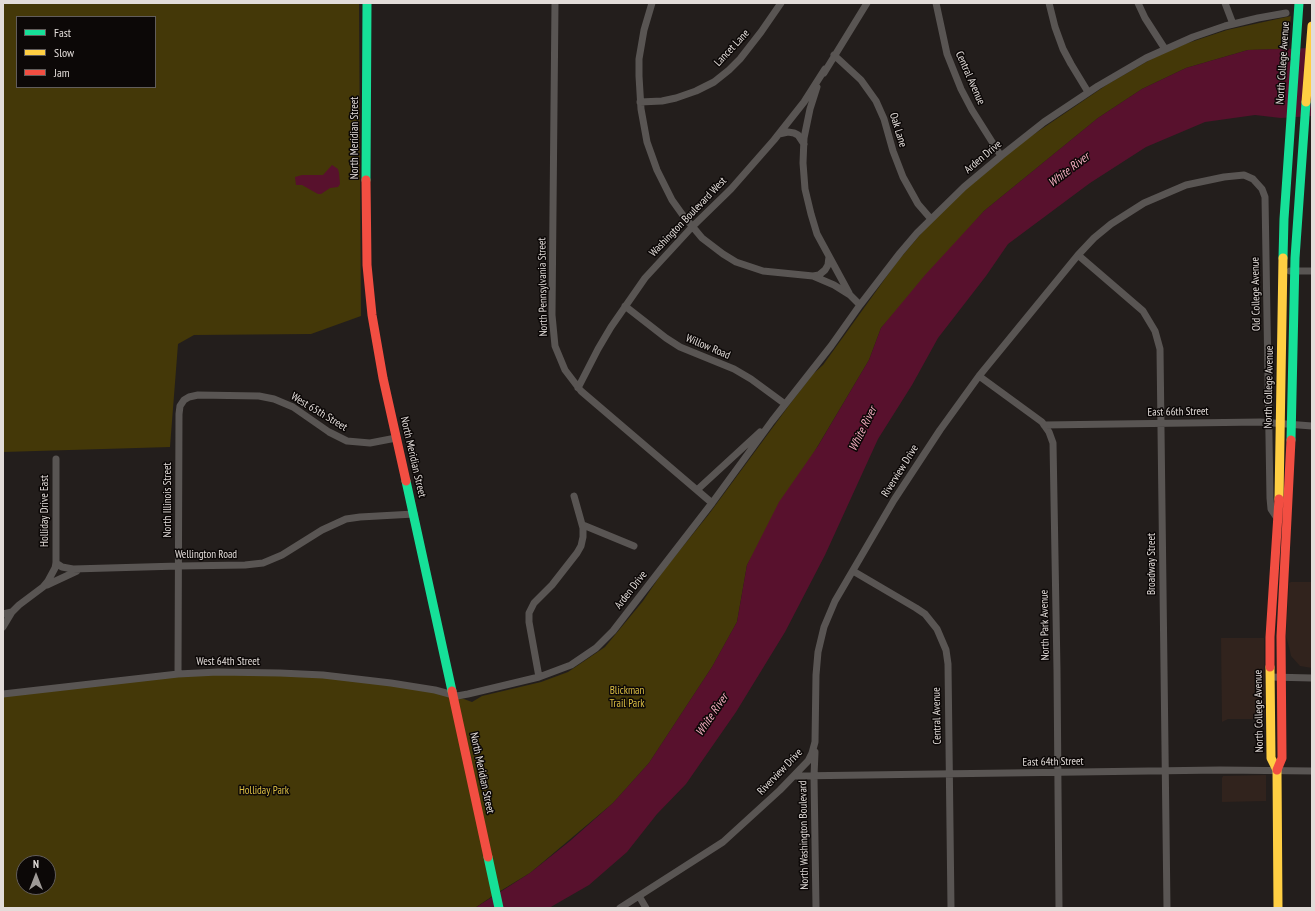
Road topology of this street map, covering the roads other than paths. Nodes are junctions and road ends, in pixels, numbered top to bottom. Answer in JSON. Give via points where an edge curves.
{"nodes":[{"id":1,"x":367,"y":3,"type":"edge"},
{"id":2,"x":555,"y":3,"type":"edge"},
{"id":3,"x":652,"y":3,"type":"edge"},
{"id":4,"x":781,"y":3,"type":"edge"},
{"id":5,"x":867,"y":3,"type":"edge"},
{"id":6,"x":936,"y":3,"type":"edge"},
{"id":7,"x":1049,"y":3,"type":"edge"},
{"id":8,"x":1138,"y":3,"type":"edge"},
{"id":9,"x":1225,"y":3,"type":"edge"},
{"id":10,"x":1299,"y":3,"type":"edge"},
{"id":11,"x":1286,"y":13,"type":"dead end"},
{"id":12,"x":1233,"y":24,"type":"junction"},
{"id":13,"x":1312,"y":26,"type":"edge"},
{"id":14,"x":1165,"y":49,"type":"junction"},
{"id":15,"x":834,"y":55,"type":"junction"},
{"id":16,"x":825,"y":69,"type":"junction"},
{"id":17,"x":1088,"y":92,"type":"junction"},
{"id":18,"x":640,"y":102,"type":"junction"},
{"id":19,"x":779,"y":134,"type":"junction"},
{"id":20,"x":804,"y":144,"type":"junction"},
{"id":21,"x":1001,"y":156,"type":"junction"},
{"id":22,"x":931,"y":219,"type":"junction"},
{"id":23,"x":692,"y":227,"type":"junction"},
{"id":24,"x":1266,"y":245,"type":"joint"},
{"id":25,"x":1078,"y":255,"type":"junction"},
{"id":26,"x":829,"y":257,"type":"junction"},
{"id":27,"x":1283,"y":271,"type":"junction"},
{"id":28,"x":1295,"y":271,"type":"junction"},
{"id":29,"x":1312,"y":271,"type":"edge"},
{"id":30,"x":813,"y":276,"type":"junction"},
{"id":31,"x":850,"y":295,"type":"junction"},
{"id":32,"x":860,"y":305,"type":"junction"},
{"id":33,"x":625,"y":306,"type":"junction"},
{"id":34,"x":979,"y":376,"type":"junction"},
{"id":35,"x":578,"y":388,"type":"junction"},
{"id":36,"x":184,"y":400,"type":"joint"},
{"id":37,"x":785,"y":404,"type":"junction"},
{"id":38,"x":772,"y":421,"type":"junction"},
{"id":39,"x":1162,"y":423,"type":"junction"},
{"id":40,"x":1269,"y":423,"type":"junction"},
{"id":41,"x":1281,"y":424,"type":"junction"},
{"id":42,"x":1044,"y":425,"type":"junction"},
{"id":43,"x":1292,"y":425,"type":"junction"},
{"id":44,"x":1312,"y":426,"type":"edge"},
{"id":45,"x":396,"y":438,"type":"junction"},
{"id":46,"x":56,"y":459,"type":"dead end"},
{"id":47,"x":697,"y":490,"type":"junction"},
{"id":48,"x":574,"y":496,"type":"dead end"},
{"id":49,"x":712,"y":503,"type":"junction"},
{"id":50,"x":414,"y":514,"type":"junction"},
{"id":51,"x":1277,"y":518,"type":"junction"},
{"id":52,"x":583,"y":526,"type":"junction"},
{"id":53,"x":634,"y":546,"type":"dead end"},
{"id":54,"x":56,"y":563,"type":"junction"},
{"id":55,"x":179,"y":566,"type":"junction"},
{"id":56,"x":85,"y":569,"type":"junction"},
{"id":57,"x":853,"y":572,"type":"junction"},
{"id":58,"x":43,"y":587,"type":"junction"},
{"id":59,"x":12,"y":612,"type":"junction"},
{"id":60,"x":3,"y":614,"type":"edge"},
{"id":61,"x":3,"y":627,"type":"edge"},
{"id":62,"x":178,"y":674,"type":"junction"},
{"id":63,"x":539,"y":676,"type":"junction"},
{"id":64,"x":1270,"y":677,"type":"junction"},
{"id":65,"x":1281,"y":677,"type":"junction"},
{"id":66,"x":1312,"y":678,"type":"edge"},
{"id":67,"x":3,"y":694,"type":"edge"},
{"id":68,"x":453,"y":695,"type":"junction"},
{"id":69,"x":815,"y":737,"type":"junction"},
{"id":70,"x":1277,"y":770,"type":"junction"},
{"id":71,"x":1166,"y":771,"type":"junction"},
{"id":72,"x":1312,"y":771,"type":"edge"},
{"id":73,"x":1057,"y":773,"type":"junction"},
{"id":74,"x":949,"y":775,"type":"junction"},
{"id":75,"x":794,"y":776,"type":"junction"},
{"id":76,"x":814,"y":776,"type":"junction"},
{"id":77,"x":639,"y":896,"type":"junction"},
{"id":78,"x":499,"y":908,"type":"edge"},
{"id":79,"x":620,"y":908,"type":"edge"},
{"id":80,"x":646,"y":908,"type":"edge"},
{"id":81,"x":816,"y":908,"type":"edge"},
{"id":82,"x":951,"y":908,"type":"edge"},
{"id":83,"x":1059,"y":908,"type":"edge"},
{"id":84,"x":1167,"y":908,"type":"edge"},
{"id":85,"x":1278,"y":908,"type":"edge"}],
"edges":[{"from":1,"to":45,"type":"main road","name":"North Meridian Street","via":[[368,276],[379,359]]},
{"from":2,"to":35,"type":"street","name":"North Pennsylvania Street","via":[[552,325],[562,363]]},
{"from":3,"to":18,"type":"street","via":[[641,46]]},
{"from":4,"to":18,"type":"street","name":"Lancet Lane","via":[[740,59],[714,82],[686,96]]},
{"from":5,"to":15,"type":"street"},
{"from":6,"to":21,"type":"street","name":"Central Avenue","via":[[947,54],[956,77],[972,110]]},
{"from":7,"to":17,"type":"street","via":[[1063,49]]},
{"from":8,"to":14,"type":"street","via":[[1144,18]]},
{"from":9,"to":12,"type":"street"},
{"from":10,"to":27,"type":"main road","name":"North College Avenue","via":[[1284,219]]},
{"from":11,"to":12,"type":"street","name":"Arden Drive"},
{"from":12,"to":14,"type":"street","name":"Arden Drive"},
{"from":13,"to":28,"type":"main road","name":"North College Avenue"},
{"from":14,"to":17,"type":"street","name":"Arden Drive"},
{"from":15,"to":16,"type":"street"},
{"from":15,"to":22,"type":"street","name":"Oak Lane","via":[[857,76],[871,94],[884,119],[903,177],[918,204]]},
{"from":16,"to":19,"type":"street","name":"Washington Boulevard West"},
{"from":16,"to":20,"type":"street","via":[[810,109]]},
{"from":17,"to":21,"type":"street","name":"Arden Drive"},
{"from":18,"to":23,"type":"street","via":[[647,142],[657,170],[672,200]]},
{"from":19,"to":20,"type":"street","via":[[794,133]]},
{"from":19,"to":23,"type":"street","name":"Washington Boulevard West","via":[[732,189]]},
{"from":20,"to":26,"type":"street","via":[[807,200],[817,234]]},
{"from":21,"to":22,"type":"street","name":"Arden Drive"},
{"from":22,"to":32,"type":"street","name":"Arden Drive","via":[[909,241]]},
{"from":23,"to":30,"type":"street","via":[[722,254],[750,268]]},
{"from":23,"to":33,"type":"street","name":"Washington Boulevard West","via":[[645,278]]},
{"from":24,"to":25,"type":"street","name":"Riverview Drive","via":[[1265,202],[1262,189],[1253,179],[1236,175],[1186,185],[1144,203],[1111,224]]},
{"from":24,"to":40,"type":"street","name":"Old College Avenue"},
{"from":25,"to":34,"type":"street","name":"Riverview Drive"},
{"from":25,"to":39,"type":"street","name":"Broadway Street","via":[[1143,311],[1158,337],[1161,353]]},
{"from":26,"to":30,"type":"street","via":[[825,270]]},
{"from":26,"to":31,"type":"street"},
{"from":27,"to":28,"type":"street"},
{"from":27,"to":41,"type":"main road","name":"North College Avenue"},
{"from":28,"to":29,"type":"street"},
{"from":28,"to":43,"type":"main road","name":"North College Avenue"},
{"from":30,"to":31,"type":"street"},
{"from":31,"to":32,"type":"street"},
{"from":32,"to":37,"type":"street","name":"Arden Drive","via":[[832,346]]},
{"from":33,"to":35,"type":"street","name":"Washington Boulevard West"},
{"from":33,"to":37,"type":"street","name":"Willow Road","via":[[680,347],[751,379]]},
{"from":34,"to":42,"type":"street","name":"North Park Avenue"},
{"from":34,"to":57,"type":"street","name":"Riverview Drive","via":[[911,474]]},
{"from":35,"to":47,"type":"street","name":"North Pennsylvania Street"},
{"from":36,"to":45,"type":"street","name":"West 65th Street","via":[[198,395],[259,396],[286,404],[347,441],[370,443]]},
{"from":36,"to":55,"type":"street","name":"North Illinois Street","via":[[179,414]]},
{"from":37,"to":38,"type":"street","name":"Arden Drive"},
{"from":38,"to":47,"type":"street","name":"Arden Drive"},
{"from":38,"to":49,"type":"street","name":"Arden Drive"},
{"from":39,"to":40,"type":"street","name":"East 66th Street"},
{"from":39,"to":42,"type":"street","name":"East 66th Street"},
{"from":39,"to":71,"type":"street","name":"Broadway Street"},
{"from":40,"to":41,"type":"street","name":"East 66th Street"},
{"from":40,"to":51,"type":"street","name":"Old College Avenue","via":[[1271,509]]},
{"from":41,"to":43,"type":"street","name":"East 66th Street"},
{"from":41,"to":51,"type":"main road","name":"North College Avenue"},
{"from":42,"to":73,"type":"street","name":"North Park Avenue","via":[[1049,432],[1053,448]]},
{"from":43,"to":44,"type":"street","name":"East 66th Street"},
{"from":43,"to":65,"type":"main road","name":"North College Avenue","via":[[1282,605]]},
{"from":45,"to":50,"type":"main road","name":"North Meridian Street"},
{"from":46,"to":54,"type":"street","name":"Holliday Drive East"},
{"from":47,"to":49,"type":"street","name":"North Pennsylvania Street"},
{"from":48,"to":52,"type":"street"},
{"from":49,"to":63,"type":"street","name":"Arden Drive","via":[[608,637],[579,661],[556,672]]},
{"from":50,"to":55,"type":"street","name":"Wellington Road","via":[[346,519],[322,530],[292,550],[263,563]]},
{"from":50,"to":68,"type":"main road","name":"North Meridian Street"},
{"from":51,"to":64,"type":"main road","name":"North College Avenue","via":[[1270,624]]},
{"from":52,"to":53,"type":"street"},
{"from":52,"to":63,"type":"street","via":[[583,537],[578,551],[552,585],[534,603],[529,613]]},
{"from":54,"to":56,"type":"street","name":"Wellington Road","via":[[65,568]]},
{"from":54,"to":58,"type":"street"},
{"from":55,"to":56,"type":"street","name":"Wellington Road"},
{"from":55,"to":62,"type":"street","name":"North Illinois Street"},
{"from":56,"to":58,"type":"street","via":[[68,574]]},
{"from":57,"to":69,"type":"street","name":"Riverview Drive","via":[[835,601],[821,638],[816,666]]},
{"from":57,"to":74,"type":"street","name":"Central Avenue","via":[[918,609],[931,620],[940,634],[947,658]]},
{"from":58,"to":59,"type":"street"},
{"from":59,"to":60,"type":"street"},
{"from":59,"to":61,"type":"street"},
{"from":62,"to":67,"type":"street","name":"West 64th Street"},
{"from":62,"to":68,"type":"street","name":"West 64th Street","via":[[218,672],[323,675],[398,684]]},
{"from":63,"to":68,"type":"street","name":"Arden Drive","via":[[468,694]]},
{"from":64,"to":65,"type":"street"},
{"from":64,"to":70,"type":"main road","name":"North College Avenue","via":[[1271,758]]},
{"from":65,"to":66,"type":"street"},
{"from":65,"to":70,"type":"main road","name":"North College Avenue","via":[[1282,758]]},
{"from":68,"to":78,"type":"main road","name":"North Meridian Street"},
{"from":69,"to":75,"type":"street","name":"Riverview Drive","via":[[815,746],[810,757]]},
{"from":69,"to":76,"type":"street","name":"North Washington Boulevard"},
{"from":70,"to":71,"type":"street","name":"East 64th Street"},
{"from":70,"to":72,"type":"street","name":"East 64th Street"},
{"from":70,"to":85,"type":"main road","name":"North College Avenue"},
{"from":71,"to":73,"type":"street","name":"East 64th Street"},
{"from":71,"to":84,"type":"street","name":"Broadway Street"},
{"from":73,"to":74,"type":"street","name":"East 64th Street"},
{"from":73,"to":83,"type":"street","name":"North Park Avenue"},
{"from":74,"to":76,"type":"street","name":"East 64th Street"},
{"from":74,"to":82,"type":"street","name":"Central Avenue"},
{"from":75,"to":76,"type":"street","name":"East 64th Street"},
{"from":75,"to":77,"type":"street","name":"Riverview Drive","via":[[723,842]]},
{"from":76,"to":81,"type":"street","name":"North Washington Boulevard"},
{"from":77,"to":79,"type":"street","name":"Riverview Drive"},
{"from":77,"to":80,"type":"street"}]}
